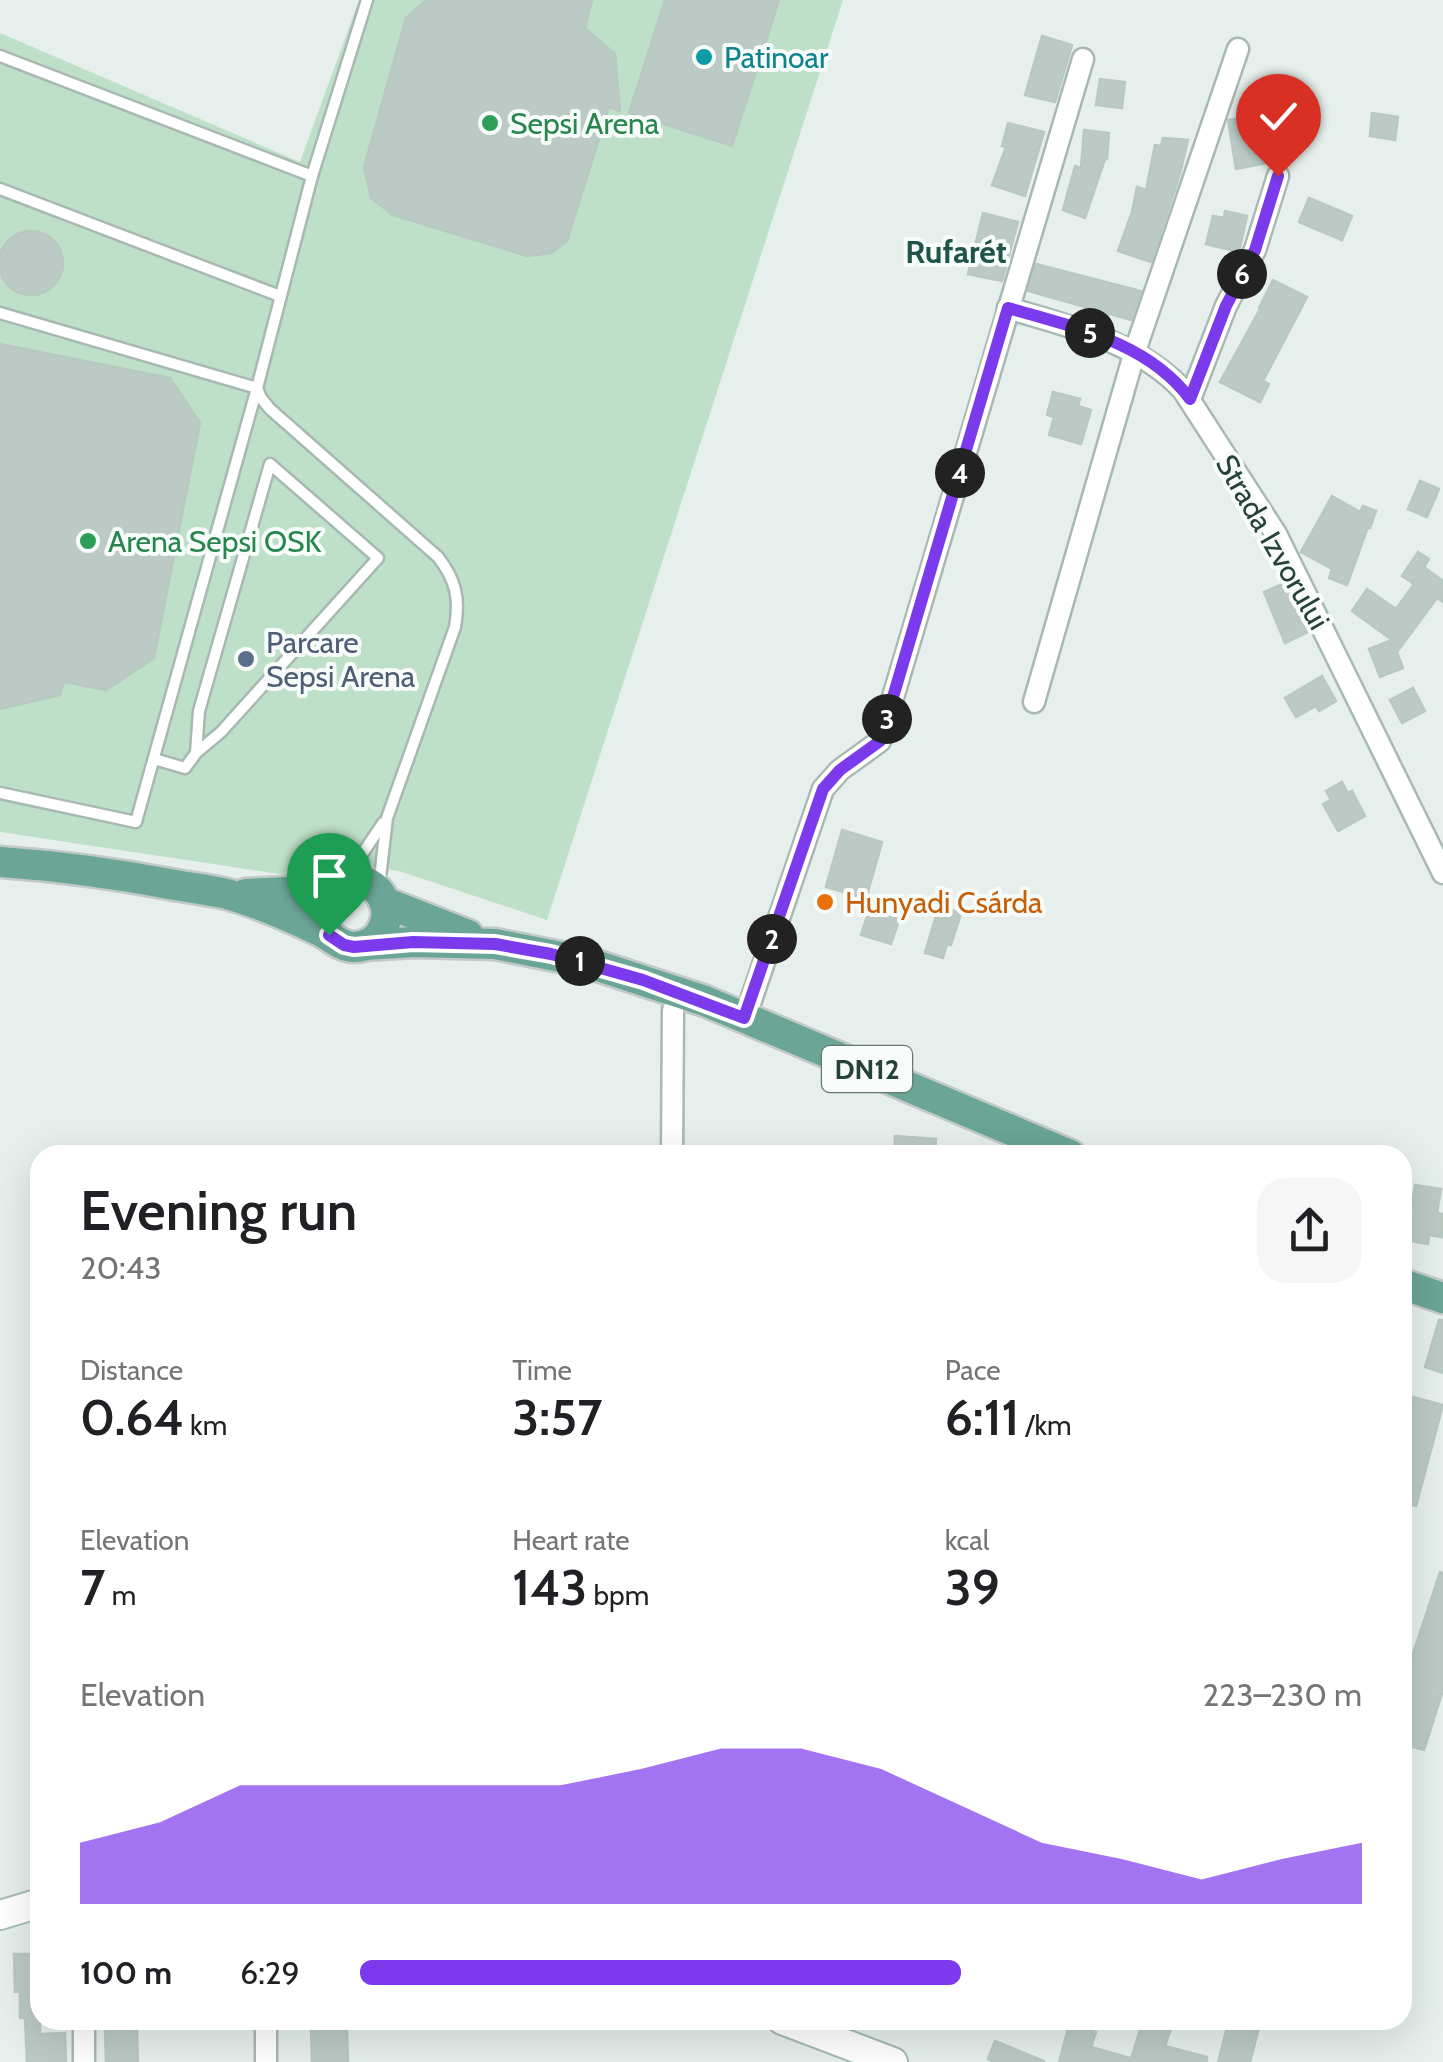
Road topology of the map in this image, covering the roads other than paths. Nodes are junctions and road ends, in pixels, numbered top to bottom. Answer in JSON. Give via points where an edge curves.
{"nodes":[{"id":1,"x":366,"y":0,"type":"edge"},
{"id":2,"x":1238,"y":50,"type":"dead end"},
{"id":3,"x":0,"y":56,"type":"edge"},
{"id":4,"x":1083,"y":59,"type":"dead end"},
{"id":5,"x":312,"y":176,"type":"junction"},
{"id":6,"x":1278,"y":176,"type":"dead end"},
{"id":7,"x":0,"y":190,"type":"edge"},
{"id":8,"x":280,"y":296,"type":"junction"},
{"id":9,"x":1008,"y":308,"type":"junction"},
{"id":10,"x":0,"y":313,"type":"edge"},
{"id":11,"x":1135,"y":352,"type":"junction"},
{"id":12,"x":257,"y":388,"type":"junction"},
{"id":13,"x":1190,"y":399,"type":"junction"},
{"id":14,"x":1034,"y":702,"type":"dead end"},
{"id":15,"x":196,"y":753,"type":"junction"},
{"id":16,"x":154,"y":759,"type":"junction"},
{"id":17,"x":0,"y":793,"type":"edge"},
{"id":18,"x":386,"y":818,"type":"junction"},
{"id":19,"x":0,"y":862,"type":"edge"},
{"id":20,"x":1443,"y":873,"type":"edge"},
{"id":21,"x":336,"y":887,"type":"junction"},
{"id":22,"x":228,"y":895,"type":"junction"},
{"id":23,"x":382,"y":897,"type":"junction"},
{"id":24,"x":329,"y":935,"type":"junction"},
{"id":25,"x":495,"y":944,"type":"junction"},
{"id":26,"x":365,"y":945,"type":"junction"},
{"id":27,"x":668,"y":998,"type":"junction"},
{"id":28,"x":744,"y":1018,"type":"junction"},
{"id":29,"x":672,"y":1145,"type":"edge"},
{"id":30,"x":1023,"y":1145,"type":"edge"},
{"id":31,"x":1412,"y":1287,"type":"edge"},
{"id":32,"x":1443,"y":1298,"type":"edge"},
{"id":33,"x":30,"y":1906,"type":"edge"},
{"id":34,"x":0,"y":1915,"type":"edge"},
{"id":35,"x":84,"y":2030,"type":"edge"},
{"id":36,"x":266,"y":2030,"type":"edge"},
{"id":37,"x":811,"y":2030,"type":"edge"},
{"id":38,"x":84,"y":2062,"type":"edge"},
{"id":39,"x":266,"y":2062,"type":"edge"},
{"id":40,"x":893,"y":2062,"type":"edge"}],
"edges":[{"from":1,"to":5,"type":"lane"},
{"from":2,"to":11,"type":"street"},
{"from":3,"to":5,"type":"lane"},
{"from":4,"to":9,"type":"street"},
{"from":5,"to":8,"type":"lane"},
{"from":6,"to":13,"type":"street","via":[[1255,250]]},
{"from":7,"to":8,"type":"lane"},
{"from":8,"to":12,"type":"lane"},
{"from":9,"to":11,"type":"street","name":"Strada Izvorului"},
{"from":9,"to":28,"type":"street","via":[[880,741],[823,789]]},
{"from":10,"to":12,"type":"lane"},
{"from":11,"to":13,"type":"street","name":"Strada Izvorului"},
{"from":11,"to":14,"type":"street"},
{"from":12,"to":16,"type":"lane"},
{"from":12,"to":18,"type":"lane","via":[[270,409],[438,557],[457,591],[455,627]]},
{"from":13,"to":20,"type":"street","name":"Strada Izvorului","via":[[1276,534]]},
{"from":15,"to":15,"type":"lane","via":[[378,558],[270,464],[199,711]]},
{"from":15,"to":16,"type":"lane","via":[[185,768]]},
{"from":16,"to":17,"type":"lane","via":[[136,822]]},
{"from":18,"to":21,"type":"lane"},
{"from":18,"to":23,"type":"lane"},
{"from":19,"to":22,"type":"main road"},
{"from":21,"to":22,"type":"main road"},
{"from":21,"to":23,"type":"main road","via":[[361,882]]},
{"from":21,"to":24,"type":"main road","via":[[322,908]]},
{"from":22,"to":24,"type":"main road"},
{"from":23,"to":25,"type":"main road","number":"DN12","via":[[414,916]]},
{"from":23,"to":26,"type":"main road","via":[[386,923]]},
{"from":24,"to":26,"type":"main road","via":[[344,945]]},
{"from":25,"to":26,"type":"main road","number":"DN12"},
{"from":25,"to":27,"type":"main road","number":"DN12","via":[[586,962]]},
{"from":27,"to":28,"type":"main road","number":"DN12"},
{"from":27,"to":29,"type":"street"},
{"from":28,"to":30,"type":"main road","number":"DN12"},
{"from":31,"to":32,"type":"main road"},
{"from":33,"to":34,"type":"main road"},
{"from":35,"to":38,"type":"street"},
{"from":36,"to":39,"type":"street"},
{"from":37,"to":40,"type":"main road"}]}
